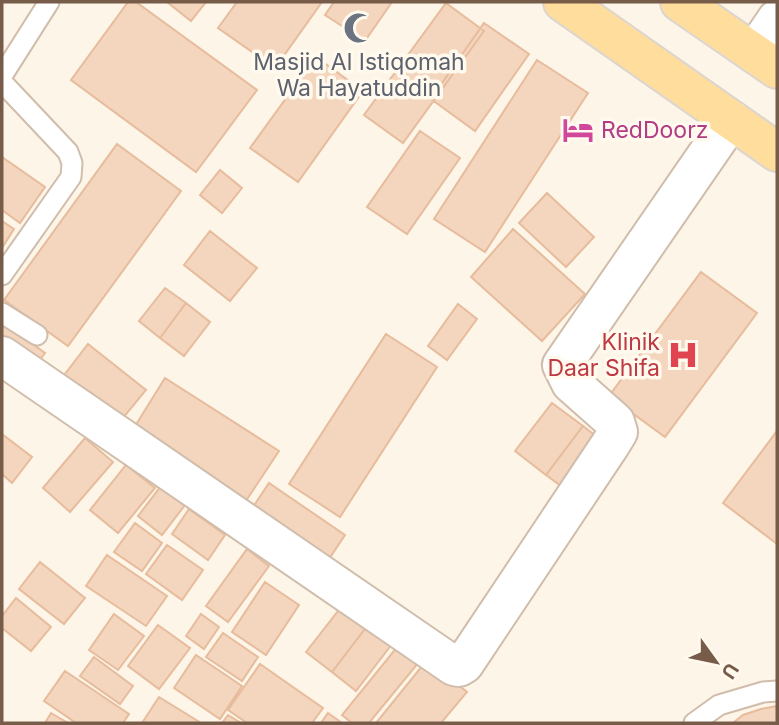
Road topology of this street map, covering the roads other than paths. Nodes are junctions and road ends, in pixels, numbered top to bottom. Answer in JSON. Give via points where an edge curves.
{"nodes":[{"id":1,"x":49,"y":2,"type":"edge"},
{"id":2,"x":563,"y":2,"type":"edge"},
{"id":3,"x":680,"y":2,"type":"edge"},
{"id":4,"x":777,"y":19,"type":"edge"},
{"id":5,"x":765,"y":61,"type":"edge"},
{"id":6,"x":2,"y":76,"type":"edge"},
{"id":7,"x":2,"y":82,"type":"edge"},
{"id":8,"x":731,"y":120,"type":"junction"},
{"id":9,"x":777,"y":152,"type":"edge"},
{"id":10,"x":2,"y":275,"type":"edge"},
{"id":11,"x":2,"y":313,"type":"edge"},
{"id":12,"x":37,"y":335,"type":"dead end"},
{"id":13,"x":2,"y":356,"type":"edge"},
{"id":14,"x":777,"y":691,"type":"edge"},
{"id":15,"x":694,"y":723,"type":"edge"}],
"edges":[{"from":1,"to":6,"type":"lane"},
{"from":2,"to":8,"type":"main road"},
{"from":3,"to":5,"type":"main road"},
{"from":4,"to":5,"type":"street"},
{"from":7,"to":10,"type":"lane","via":[[68,152],[72,163],[71,177]]},
{"from":8,"to":9,"type":"main road"},
{"from":8,"to":13,"type":"street","via":[[562,365],[571,383],[615,422],[618,432],[459,667]]},
{"from":11,"to":12,"type":"lane"},
{"from":14,"to":15,"type":"lane","via":[[719,705]]}]}
